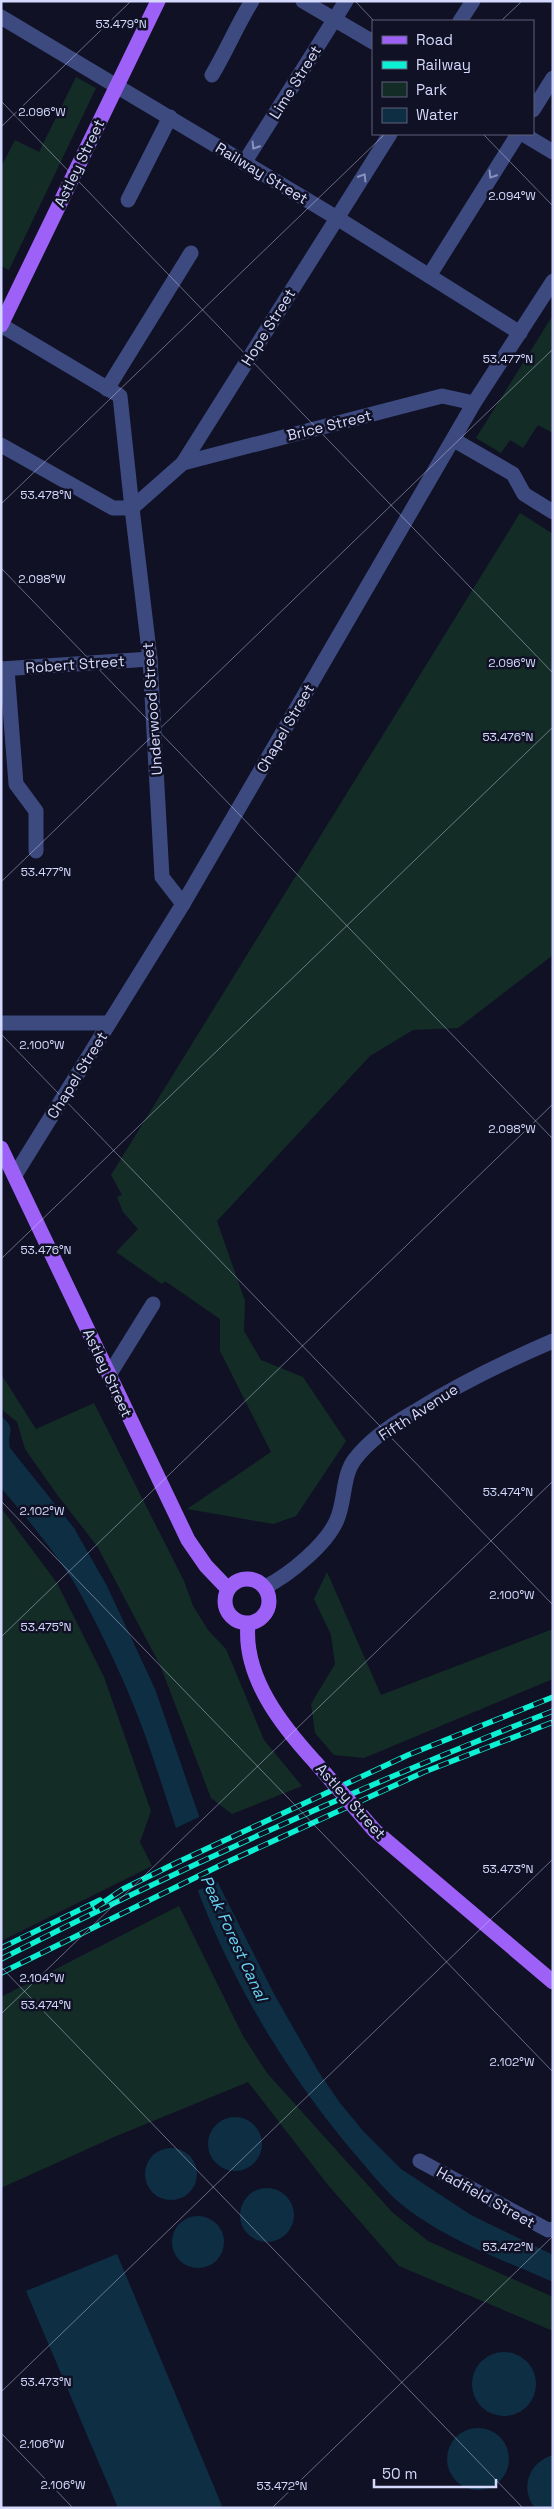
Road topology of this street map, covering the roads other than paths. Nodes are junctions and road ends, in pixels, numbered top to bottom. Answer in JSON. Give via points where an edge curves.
{"nodes":[{"id":1,"x":158,"y":1,"type":"edge"},
{"id":2,"x":252,"y":1,"type":"edge"},
{"id":3,"x":303,"y":1,"type":"edge"},
{"id":4,"x":346,"y":1,"type":"edge"},
{"id":5,"x":473,"y":1,"type":"edge"},
{"id":6,"x":1,"y":17,"type":"edge"},
{"id":7,"x":335,"y":20,"type":"junction"},
{"id":8,"x":461,"y":20,"type":"edge"},
{"id":9,"x":372,"y":41,"type":"edge"},
{"id":10,"x":212,"y":75,"type":"dead end"},
{"id":11,"x":553,"y":78,"type":"edge"},
{"id":12,"x":117,"y":84,"type":"junction"},
{"id":13,"x":534,"y":108,"type":"edge"},
{"id":14,"x":170,"y":117,"type":"junction"},
{"id":15,"x":389,"y":135,"type":"edge"},
{"id":16,"x":517,"y":135,"type":"edge"},
{"id":17,"x":525,"y":135,"type":"edge"},
{"id":18,"x":553,"y":152,"type":"edge"},
{"id":19,"x":244,"y":163,"type":"junction"},
{"id":20,"x":128,"y":200,"type":"dead end"},
{"id":21,"x":337,"y":218,"type":"junction"},
{"id":22,"x":190,"y":253,"type":"dead end"},
{"id":23,"x":429,"y":276,"type":"junction"},
{"id":24,"x":553,"y":281,"type":"edge"},
{"id":25,"x":1,"y":325,"type":"edge"},
{"id":26,"x":520,"y":333,"type":"junction"},
{"id":27,"x":107,"y":389,"type":"junction"},
{"id":28,"x":474,"y":403,"type":"junction"},
{"id":29,"x":454,"y":440,"type":"junction"},
{"id":30,"x":1,"y":445,"type":"edge"},
{"id":31,"x":183,"y":463,"type":"junction"},
{"id":32,"x":132,"y":508,"type":"junction"},
{"id":33,"x":553,"y":512,"type":"edge"},
{"id":34,"x":150,"y":659,"type":"junction"},
{"id":35,"x":4,"y":669,"type":"edge"},
{"id":36,"x":36,"y":851,"type":"dead end"},
{"id":37,"x":183,"y":904,"type":"junction"},
{"id":38,"x":1,"y":1023,"type":"edge"},
{"id":39,"x":109,"y":1023,"type":"junction"},
{"id":40,"x":1,"y":1148,"type":"edge"},
{"id":41,"x":15,"y":1175,"type":"junction"},
{"id":42,"x":153,"y":1304,"type":"dead end"},
{"id":43,"x":553,"y":1341,"type":"edge"},
{"id":44,"x":110,"y":1375,"type":"junction"},
{"id":45,"x":265,"y":1587,"type":"junction"},
{"id":46,"x":228,"y":1589,"type":"junction"},
{"id":47,"x":248,"y":1624,"type":"junction"},
{"id":48,"x":553,"y":1982,"type":"edge"},
{"id":49,"x":420,"y":2161,"type":"dead end"},
{"id":50,"x":553,"y":2229,"type":"edge"}],
"edges":[{"from":1,"to":12,"type":"main road","name":"Astley Street"},
{"from":2,"to":10,"type":"street"},
{"from":3,"to":7,"type":"street"},
{"from":4,"to":7,"type":"street","name":"Lime Street"},
{"from":5,"to":8,"type":"street"},
{"from":6,"to":12,"type":"street","name":"Railway Street"},
{"from":7,"to":9,"type":"street"},
{"from":7,"to":19,"type":"street","name":"Lime Street","one_way":true},
{"from":11,"to":13,"type":"street"},
{"from":12,"to":14,"type":"street","name":"Railway Street"},
{"from":12,"to":25,"type":"main road","name":"Astley Street"},
{"from":14,"to":19,"type":"street","name":"Railway Street"},
{"from":14,"to":20,"type":"street"},
{"from":21,"to":15,"type":"street","name":"Hope Street","one_way":true},
{"from":16,"to":23,"type":"street","one_way":true},
{"from":17,"to":18,"type":"street"},
{"from":19,"to":21,"type":"street","name":"Railway Street"},
{"from":21,"to":23,"type":"street","name":"Railway Street"},
{"from":21,"to":31,"type":"street","name":"Hope Street"},
{"from":22,"to":27,"type":"street"},
{"from":23,"to":26,"type":"street","name":"Railway Street"},
{"from":24,"to":26,"type":"street","name":"Chapel Street"},
{"from":25,"to":27,"type":"street"},
{"from":26,"to":28,"type":"street","name":"Chapel Street"},
{"from":27,"to":32,"type":"street","name":"Underwood Street","via":[[120,396]]},
{"from":28,"to":29,"type":"street","name":"Chapel Street"},
{"from":28,"to":31,"type":"street","name":"Brice Street","via":[[442,396]]},
{"from":29,"to":33,"type":"street","via":[[513,474],[524,494]]},
{"from":29,"to":37,"type":"street","name":"Chapel Street"},
{"from":30,"to":32,"type":"street","via":[[113,508]]},
{"from":31,"to":32,"type":"street","name":"Hope Street"},
{"from":32,"to":34,"type":"street","name":"Underwood Street"},
{"from":34,"to":35,"type":"street","name":"Robert Street"},
{"from":34,"to":37,"type":"street","name":"Underwood Street","via":[[162,877]]},
{"from":35,"to":36,"type":"street","via":[[16,784],[36,811]]},
{"from":37,"to":39,"type":"street","name":"Chapel Street"},
{"from":38,"to":39,"type":"street"},
{"from":39,"to":41,"type":"street","name":"Chapel Street"},
{"from":40,"to":41,"type":"main road","name":"Astley Street"},
{"from":41,"to":44,"type":"main road","name":"Astley Street"},
{"from":42,"to":44,"type":"street"},
{"from":43,"to":45,"type":"street","name":"Fifth Avenue","via":[[449,1390],[375,1439],[354,1460],[338,1518],[326,1536],[279,1580]]},
{"from":44,"to":46,"type":"main road","name":"Astley Street","via":[[188,1540]]},
{"from":45,"to":46,"type":"main road","via":[[260,1582],[246,1579],[239,1580]]},
{"from":45,"to":47,"type":"main road","via":[[269,1607],[261,1619]]},
{"from":46,"to":47,"type":"main road","via":[[225,1603],[230,1616]]},
{"from":47,"to":48,"type":"main road","name":"Astley Street","bridge":true,"via":[[247,1635],[254,1665],[265,1694],[294,1739],[375,1831]]},
{"from":49,"to":50,"type":"street","name":"Hadfield Street","via":[[514,2214],[548,2230]]}]}
